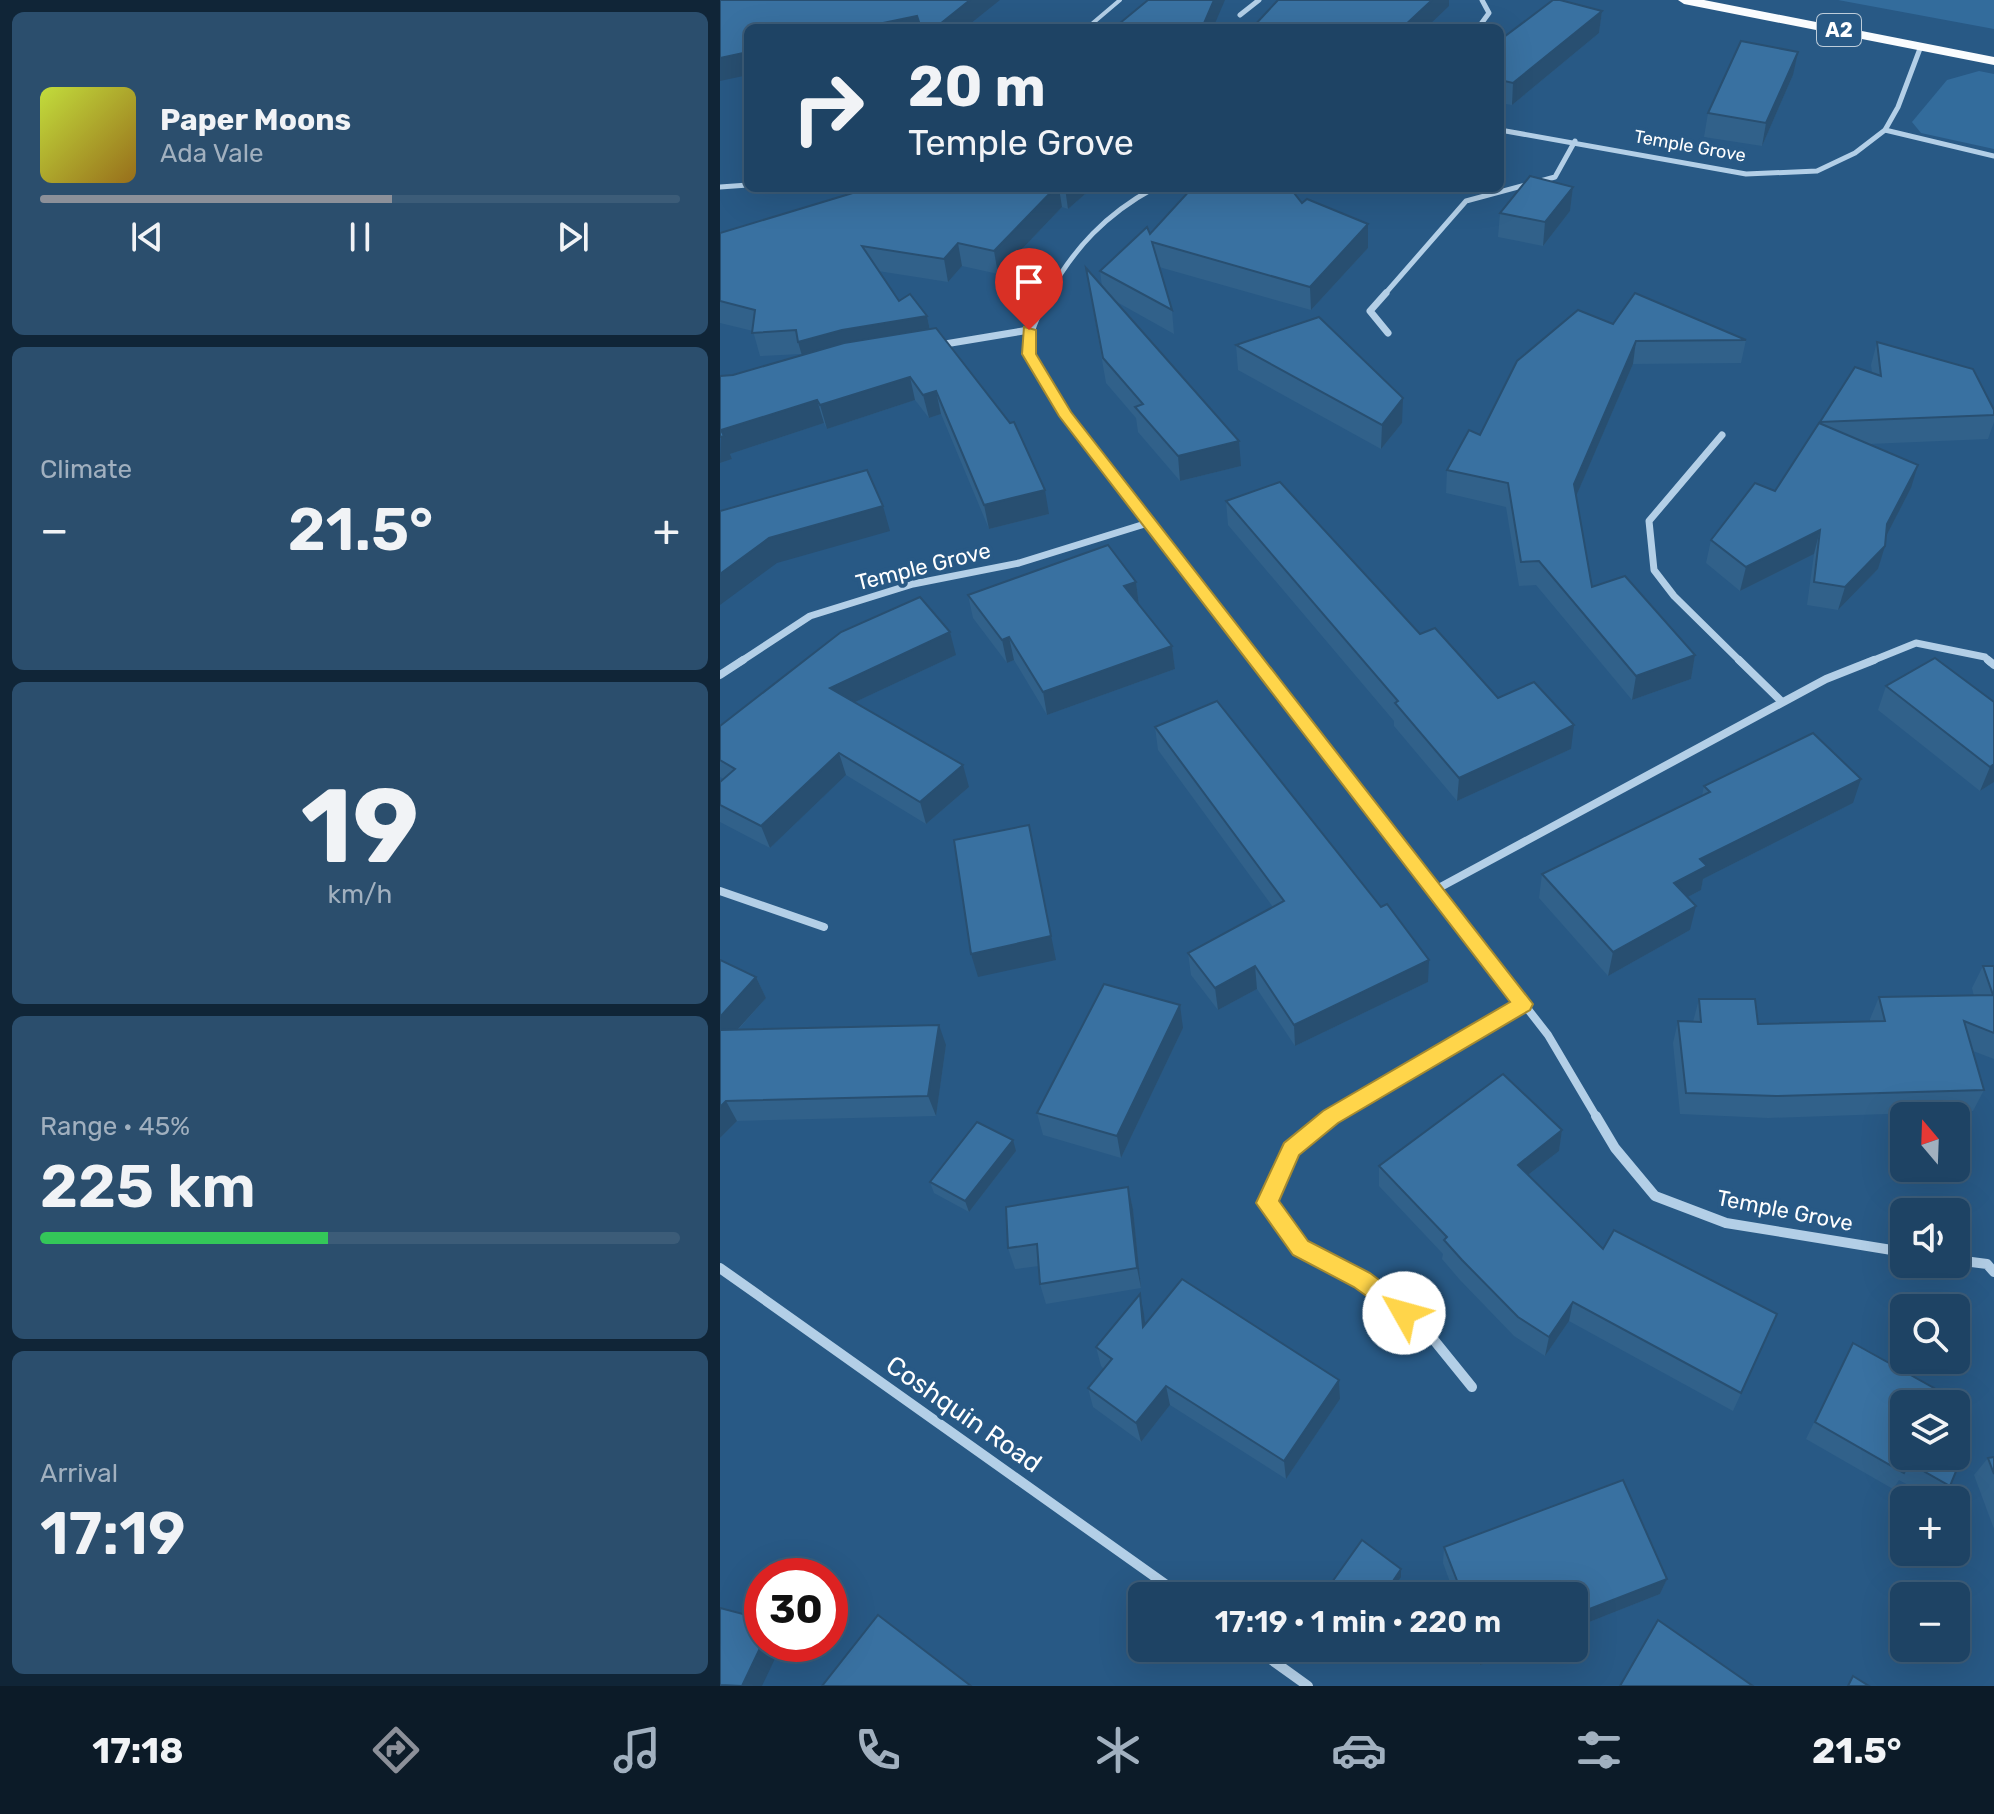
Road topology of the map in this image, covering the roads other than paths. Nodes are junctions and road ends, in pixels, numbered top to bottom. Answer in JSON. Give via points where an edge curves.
{"nodes":[{"id":1,"x":1120,"y":0,"type":"edge"},
{"id":2,"x":1259,"y":0,"type":"edge"},
{"id":3,"x":1482,"y":0,"type":"edge"},
{"id":4,"x":1684,"y":0,"type":"edge"},
{"id":5,"x":1240,"y":15,"type":"dead end"},
{"id":6,"x":1092,"y":24,"type":"edge"},
{"id":7,"x":1481,"y":24,"type":"edge"},
{"id":8,"x":1921,"y":46,"type":"junction"},
{"id":9,"x":1994,"y":61,"type":"edge"},
{"id":10,"x":1885,"y":130,"type":"junction"},
{"id":11,"x":1504,"y":131,"type":"edge"},
{"id":12,"x":1575,"y":141,"type":"junction"},
{"id":13,"x":1994,"y":156,"type":"edge"},
{"id":14,"x":744,"y":185,"type":"edge"},
{"id":15,"x":720,"y":187,"type":"edge"},
{"id":16,"x":1504,"y":191,"type":"edge"},
{"id":17,"x":1147,"y":192,"type":"edge"},
{"id":18,"x":1499,"y":192,"type":"edge"},
{"id":19,"x":1029,"y":330,"type":"junction"},
{"id":20,"x":1388,"y":333,"type":"dead end"},
{"id":21,"x":924,"y":347,"type":"edge"},
{"id":22,"x":1722,"y":435,"type":"dead end"},
{"id":23,"x":1148,"y":523,"type":"junction"},
{"id":24,"x":1994,"y":665,"type":"edge"},
{"id":25,"x":720,"y":675,"type":"edge"},
{"id":26,"x":1781,"y":701,"type":"junction"},
{"id":27,"x":1435,"y":890,"type":"junction"},
{"id":28,"x":720,"y":891,"type":"edge"},
{"id":29,"x":824,"y":927,"type":"dead end"},
{"id":30,"x":1523,"y":1004,"type":"junction"},
{"id":31,"x":1890,"y":1250,"type":"edge"},
{"id":32,"x":1970,"y":1262,"type":"edge"},
{"id":33,"x":720,"y":1268,"type":"edge"},
{"id":34,"x":1994,"y":1272,"type":"edge"},
{"id":35,"x":1472,"y":1387,"type":"dead end"},
{"id":36,"x":1162,"y":1582,"type":"edge"},
{"id":37,"x":1275,"y":1662,"type":"edge"},
{"id":38,"x":1308,"y":1686,"type":"edge"}],
"edges":[{"from":1,"to":6,"type":"lane"},
{"from":2,"to":5,"type":"street"},
{"from":3,"to":7,"type":"street","via":[[1489,13]]},
{"from":4,"to":8,"type":"highway","number":"A2"},
{"from":8,"to":9,"type":"highway","number":"A2"},
{"from":8,"to":10,"type":"street","name":"Temple Grove"},
{"from":10,"to":12,"type":"street","name":"Temple Grove","via":[[1855,153],[1817,171],[1746,174]]},
{"from":10,"to":13,"type":"street"},
{"from":11,"to":12,"type":"street","name":"Temple Grove"},
{"from":12,"to":16,"type":"street","via":[[1555,177]]},
{"from":14,"to":15,"type":"street"},
{"from":17,"to":19,"type":"street","via":[[1119,209],[1068,257]]},
{"from":18,"to":20,"type":"street","via":[[1466,201],[1370,311]]},
{"from":19,"to":21,"type":"street"},
{"from":19,"to":23,"type":"street","name":"Temple Grove","via":[[1029,354],[1064,413]]},
{"from":22,"to":26,"type":"street","via":[[1649,521],[1654,570]]},
{"from":23,"to":25,"type":"street","name":"Temple Grove","via":[[1019,563],[913,584],[810,616]]},
{"from":23,"to":27,"type":"street","name":"Temple Grove"},
{"from":24,"to":26,"type":"street","via":[[1985,657],[1916,643]]},
{"from":26,"to":27,"type":"street"},
{"from":27,"to":30,"type":"street","name":"Temple Grove"},
{"from":28,"to":29,"type":"street"},
{"from":30,"to":31,"type":"street","name":"Temple Grove","via":[[1548,1035],[1615,1148],[1655,1196],[1726,1223]]},
{"from":30,"to":35,"type":"street","via":[[1330,1117],[1291,1149],[1267,1203],[1300,1248],[1362,1280],[1425,1329]]},
{"from":32,"to":34,"type":"street","via":[[1987,1264]]},
{"from":33,"to":36,"type":"street","name":"Coshquin Road"},
{"from":37,"to":38,"type":"street"}]}
